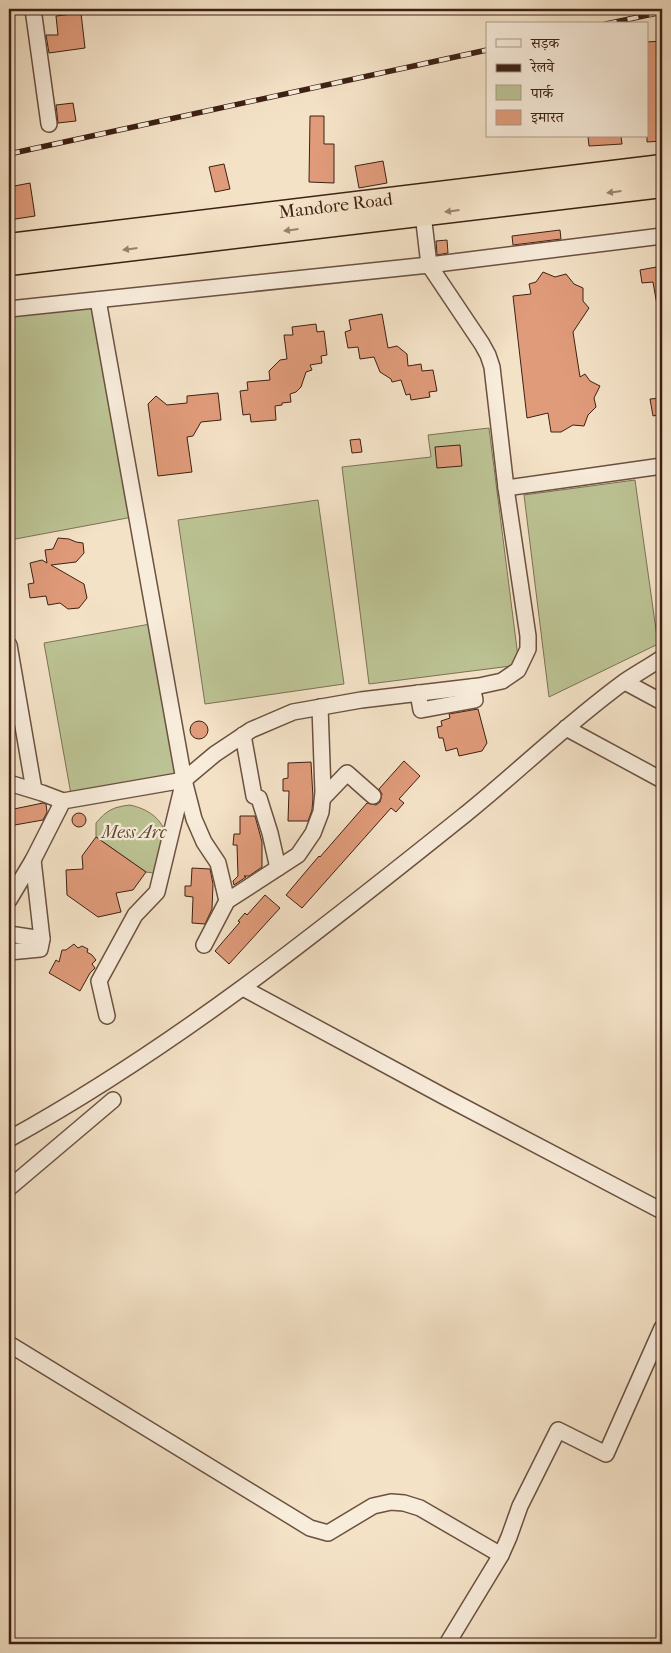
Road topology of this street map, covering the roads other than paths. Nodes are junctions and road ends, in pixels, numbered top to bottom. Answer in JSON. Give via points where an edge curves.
{"nodes":[{"id":1,"x":33,"y":9,"type":"edge"},
{"id":2,"x":49,"y":124,"type":"dead end"},
{"id":3,"x":662,"y":166,"type":"edge"},
{"id":4,"x":662,"y":186,"type":"edge"},
{"id":5,"x":423,"y":214,"type":"junction"},
{"id":6,"x":662,"y":236,"type":"edge"},
{"id":7,"x":9,"y":245,"type":"edge"},
{"id":8,"x":9,"y":264,"type":"edge"},
{"id":9,"x":430,"y":265,"type":"junction"},
{"id":10,"x":98,"y":300,"type":"junction"},
{"id":11,"x":9,"y":309,"type":"edge"},
{"id":12,"x":662,"y":466,"type":"edge"},
{"id":13,"x":506,"y":488,"type":"junction"},
{"id":14,"x":10,"y":655,"type":"edge"},
{"id":15,"x":662,"y":658,"type":"edge"},
{"id":16,"x":625,"y":682,"type":"junction"},
{"id":17,"x":662,"y":702,"type":"edge"},
{"id":18,"x":320,"y":708,"type":"junction"},
{"id":19,"x":566,"y":728,"type":"junction"},
{"id":20,"x":244,"y":735,"type":"junction"},
{"id":21,"x":184,"y":780,"type":"junction"},
{"id":22,"x":662,"y":780,"type":"edge"},
{"id":23,"x":9,"y":783,"type":"edge"},
{"id":24,"x":34,"y":790,"type":"junction"},
{"id":25,"x":373,"y":796,"type":"dead end"},
{"id":26,"x":322,"y":798,"type":"junction"},
{"id":27,"x":63,"y":801,"type":"junction"},
{"id":28,"x":33,"y":860,"type":"junction"},
{"id":29,"x":278,"y":868,"type":"junction"},
{"id":30,"x":9,"y":900,"type":"edge"},
{"id":31,"x":228,"y":901,"type":"junction"},
{"id":32,"x":9,"y":934,"type":"edge"},
{"id":33,"x":42,"y":939,"type":"junction"},
{"id":34,"x":204,"y":945,"type":"dead end"},
{"id":35,"x":9,"y":952,"type":"edge"},
{"id":36,"x":243,"y":988,"type":"junction"},
{"id":37,"x":107,"y":1016,"type":"dead end"},
{"id":38,"x":113,"y":1100,"type":"dead end"},
{"id":39,"x":9,"y":1139,"type":"edge"},
{"id":40,"x":9,"y":1188,"type":"edge"},
{"id":41,"x":662,"y":1211,"type":"edge"},
{"id":42,"x":662,"y":1328,"type":"edge"},
{"id":43,"x":9,"y":1344,"type":"edge"},
{"id":44,"x":501,"y":1554,"type":"junction"},
{"id":45,"x":447,"y":1644,"type":"edge"}],
"edges":[{"from":1,"to":2,"type":"street"},
{"from":3,"to":7,"type":"highway","name":"Mandore Road"},
{"from":4,"to":5,"type":"highway","name":"Mandore Road","one_way":true},
{"from":5,"to":8,"type":"highway","name":"Mandore Road","one_way":true},
{"from":5,"to":9,"type":"street"},
{"from":6,"to":9,"type":"street"},
{"from":9,"to":10,"type":"street"},
{"from":9,"to":13,"type":"street","via":[[489,358]]},
{"from":10,"to":11,"type":"street"},
{"from":10,"to":21,"type":"street"},
{"from":12,"to":13,"type":"street"},
{"from":13,"to":18,"type":"street","via":[[528,636],[528,649],[518,670],[502,681],[472,687]]},
{"from":14,"to":24,"type":"street"},
{"from":15,"to":16,"type":"street"},
{"from":16,"to":17,"type":"street"},
{"from":16,"to":19,"type":"street"},
{"from":18,"to":20,"type":"street","via":[[294,712]]},
{"from":18,"to":26,"type":"street"},
{"from":19,"to":22,"type":"street"},
{"from":19,"to":36,"type":"street","via":[[493,792]]},
{"from":20,"to":21,"type":"street"},
{"from":20,"to":29,"type":"street","via":[[254,796],[259,798]]},
{"from":21,"to":27,"type":"street"},
{"from":21,"to":31,"type":"street","via":[[194,819],[218,862]]},
{"from":21,"to":37,"type":"street","via":[[157,892],[135,915],[99,981]]},
{"from":23,"to":24,"type":"street"},
{"from":24,"to":27,"type":"street"},
{"from":25,"to":26,"type":"street","via":[[347,773]]},
{"from":26,"to":29,"type":"street","via":[[321,812],[313,833],[298,855]]},
{"from":27,"to":28,"type":"street"},
{"from":28,"to":30,"type":"street"},
{"from":28,"to":33,"type":"street"},
{"from":29,"to":31,"type":"street"},
{"from":31,"to":34,"type":"street"},
{"from":32,"to":33,"type":"street"},
{"from":33,"to":35,"type":"street","via":[[40,949]]},
{"from":36,"to":39,"type":"street","via":[[123,1071]]},
{"from":36,"to":41,"type":"street"},
{"from":38,"to":40,"type":"street"},
{"from":42,"to":44,"type":"street","via":[[606,1454],[558,1430],[520,1506]]},
{"from":43,"to":44,"type":"street","via":[[310,1528],[328,1533],[373,1506],[404,1503],[420,1508]]},
{"from":44,"to":45,"type":"street"}]}
